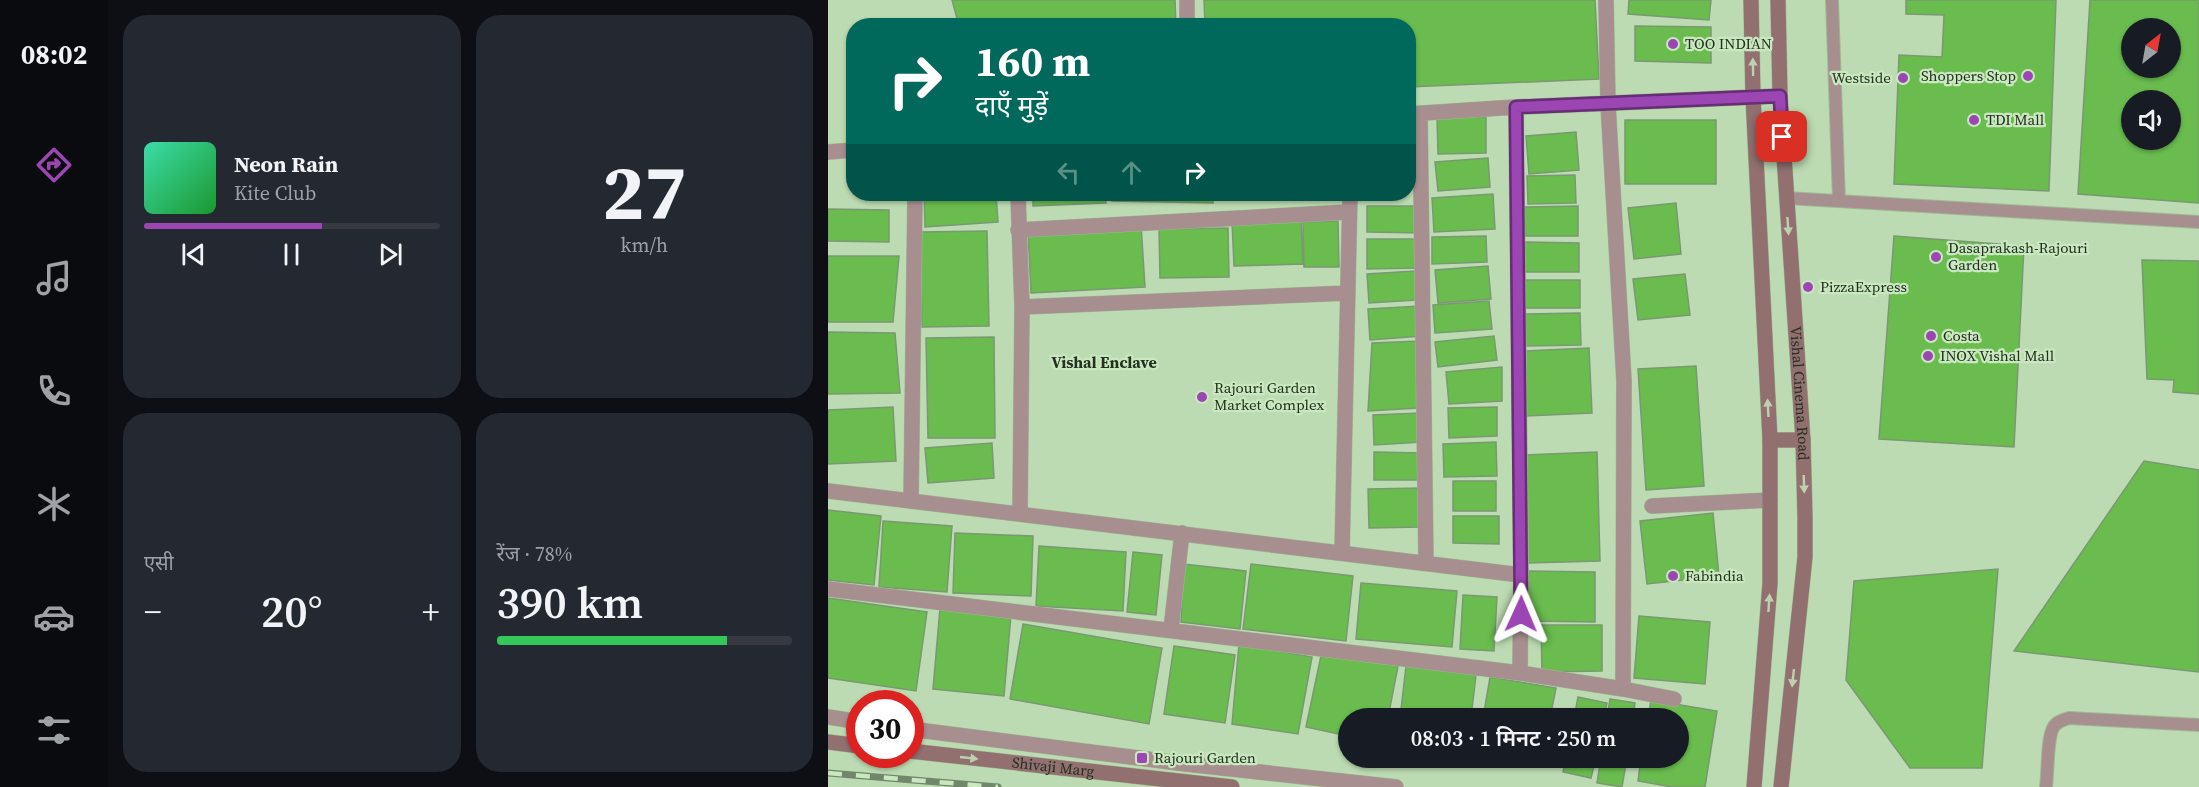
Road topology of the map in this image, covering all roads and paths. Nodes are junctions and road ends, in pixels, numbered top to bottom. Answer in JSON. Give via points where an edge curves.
{"nodes":[{"id":1,"x":1186,"y":0,"type":"edge"},
{"id":2,"x":1606,"y":0,"type":"edge"},
{"id":3,"x":1751,"y":0,"type":"edge"},
{"id":4,"x":1778,"y":0,"type":"edge"},
{"id":5,"x":1832,"y":0,"type":"edge"},
{"id":6,"x":1187,"y":18,"type":"edge"},
{"id":7,"x":1780,"y":96,"type":"junction"},
{"id":8,"x":1753,"y":97,"type":"junction"},
{"id":9,"x":1608,"y":104,"type":"junction"},
{"id":10,"x":1516,"y":107,"type":"junction"},
{"id":11,"x":1416,"y":114,"type":"edge"},
{"id":12,"x":846,"y":151,"type":"edge"},
{"id":13,"x":828,"y":152,"type":"edge"},
{"id":14,"x":1416,"y":189,"type":"edge"},
{"id":15,"x":1786,"y":198,"type":"junction"},
{"id":16,"x":915,"y":201,"type":"edge"},
{"id":17,"x":1018,"y":201,"type":"edge"},
{"id":18,"x":1350,"y":201,"type":"edge"},
{"id":19,"x":1839,"y":201,"type":"junction"},
{"id":20,"x":1349,"y":212,"type":"junction"},
{"id":21,"x":2199,"y":222,"type":"edge"},
{"id":22,"x":1018,"y":230,"type":"junction"},
{"id":23,"x":1348,"y":293,"type":"junction"},
{"id":24,"x":1022,"y":307,"type":"junction"},
{"id":25,"x":1770,"y":440,"type":"junction"},
{"id":26,"x":1803,"y":441,"type":"junction"},
{"id":27,"x":828,"y":490,"type":"edge"},
{"id":28,"x":911,"y":500,"type":"junction"},
{"id":29,"x":1770,"y":501,"type":"junction"},
{"id":30,"x":1652,"y":506,"type":"dead end"},
{"id":31,"x":1020,"y":514,"type":"junction"},
{"id":32,"x":1182,"y":533,"type":"junction"},
{"id":33,"x":1342,"y":553,"type":"junction"},
{"id":34,"x":1426,"y":563,"type":"junction"},
{"id":35,"x":1521,"y":575,"type":"junction"},
{"id":36,"x":828,"y":588,"type":"edge"},
{"id":37,"x":1171,"y":629,"type":"junction"},
{"id":38,"x":1520,"y":673,"type":"junction"},
{"id":39,"x":1623,"y":689,"type":"junction"},
{"id":40,"x":1674,"y":699,"type":"dead end"},
{"id":41,"x":828,"y":717,"type":"edge"},
{"id":42,"x":846,"y":720,"type":"edge"},
{"id":43,"x":2199,"y":725,"type":"edge"},
{"id":44,"x":924,"y":731,"type":"edge"},
{"id":45,"x":828,"y":742,"type":"edge"},
{"id":46,"x":846,"y":744,"type":"edge"},
{"id":47,"x":924,"y":753,"type":"edge"},
{"id":48,"x":1232,"y":787,"type":"edge"},
{"id":49,"x":1396,"y":787,"type":"edge"},
{"id":50,"x":1754,"y":787,"type":"edge"},
{"id":51,"x":1781,"y":787,"type":"edge"},
{"id":52,"x":2046,"y":787,"type":"edge"}],
"edges":[{"from":1,"to":6,"type":"street"},
{"from":2,"to":9,"type":"street"},
{"from":8,"to":3,"type":"street","name":"Vishal Cinema Road","one_way":true},
{"from":4,"to":7,"type":"street","name":"Vishal Cinema Road"},
{"from":5,"to":19,"type":"lane"},
{"from":7,"to":8,"type":"street"},
{"from":7,"to":15,"type":"street","name":"Vishal Cinema Road"},
{"from":8,"to":9,"type":"street"},
{"from":25,"to":8,"type":"street","name":"Vishal Cinema Road","one_way":true},
{"from":9,"to":10,"type":"street"},
{"from":9,"to":39,"type":"street","via":[[1624,381]]},
{"from":10,"to":11,"type":"street"},
{"from":10,"to":35,"type":"street"},
{"from":12,"to":13,"type":"street"},
{"from":14,"to":34,"type":"street"},
{"from":15,"to":19,"type":"lane"},
{"from":15,"to":26,"type":"street","name":"Vishal Cinema Road","one_way":true},
{"from":16,"to":28,"type":"street"},
{"from":17,"to":22,"type":"street"},
{"from":18,"to":20,"type":"street"},
{"from":19,"to":21,"type":"lane"},
{"from":20,"to":22,"type":"street"},
{"from":20,"to":23,"type":"street"},
{"from":22,"to":24,"type":"street"},
{"from":23,"to":24,"type":"street"},
{"from":23,"to":33,"type":"street"},
{"from":24,"to":31,"type":"street"},
{"from":25,"to":26,"type":"street"},
{"from":25,"to":29,"type":"street","name":"Vishal Cinema Road"},
{"from":26,"to":51,"type":"street","name":"Vishal Cinema Road","one_way":true,"via":[[1805,557]]},
{"from":27,"to":28,"type":"street"},
{"from":28,"to":31,"type":"street"},
{"from":29,"to":30,"type":"street"},
{"from":50,"to":29,"type":"street","name":"Vishal Cinema Road","one_way":true,"via":[[1770,583]]},
{"from":31,"to":32,"type":"street"},
{"from":32,"to":33,"type":"street"},
{"from":32,"to":37,"type":"street"},
{"from":33,"to":34,"type":"street"},
{"from":34,"to":35,"type":"street"},
{"from":35,"to":38,"type":"street"},
{"from":36,"to":37,"type":"street"},
{"from":37,"to":38,"type":"street"},
{"from":38,"to":39,"type":"street"},
{"from":39,"to":40,"type":"street"},
{"from":41,"to":42,"type":"street"},
{"from":43,"to":52,"type":"lane","via":[[2069,718],[2059,721],[2051,736]]},
{"from":44,"to":49,"type":"street"},
{"from":45,"to":46,"type":"street"},
{"from":47,"to":48,"type":"street","name":"Shivaji Marg","one_way":true}]}
